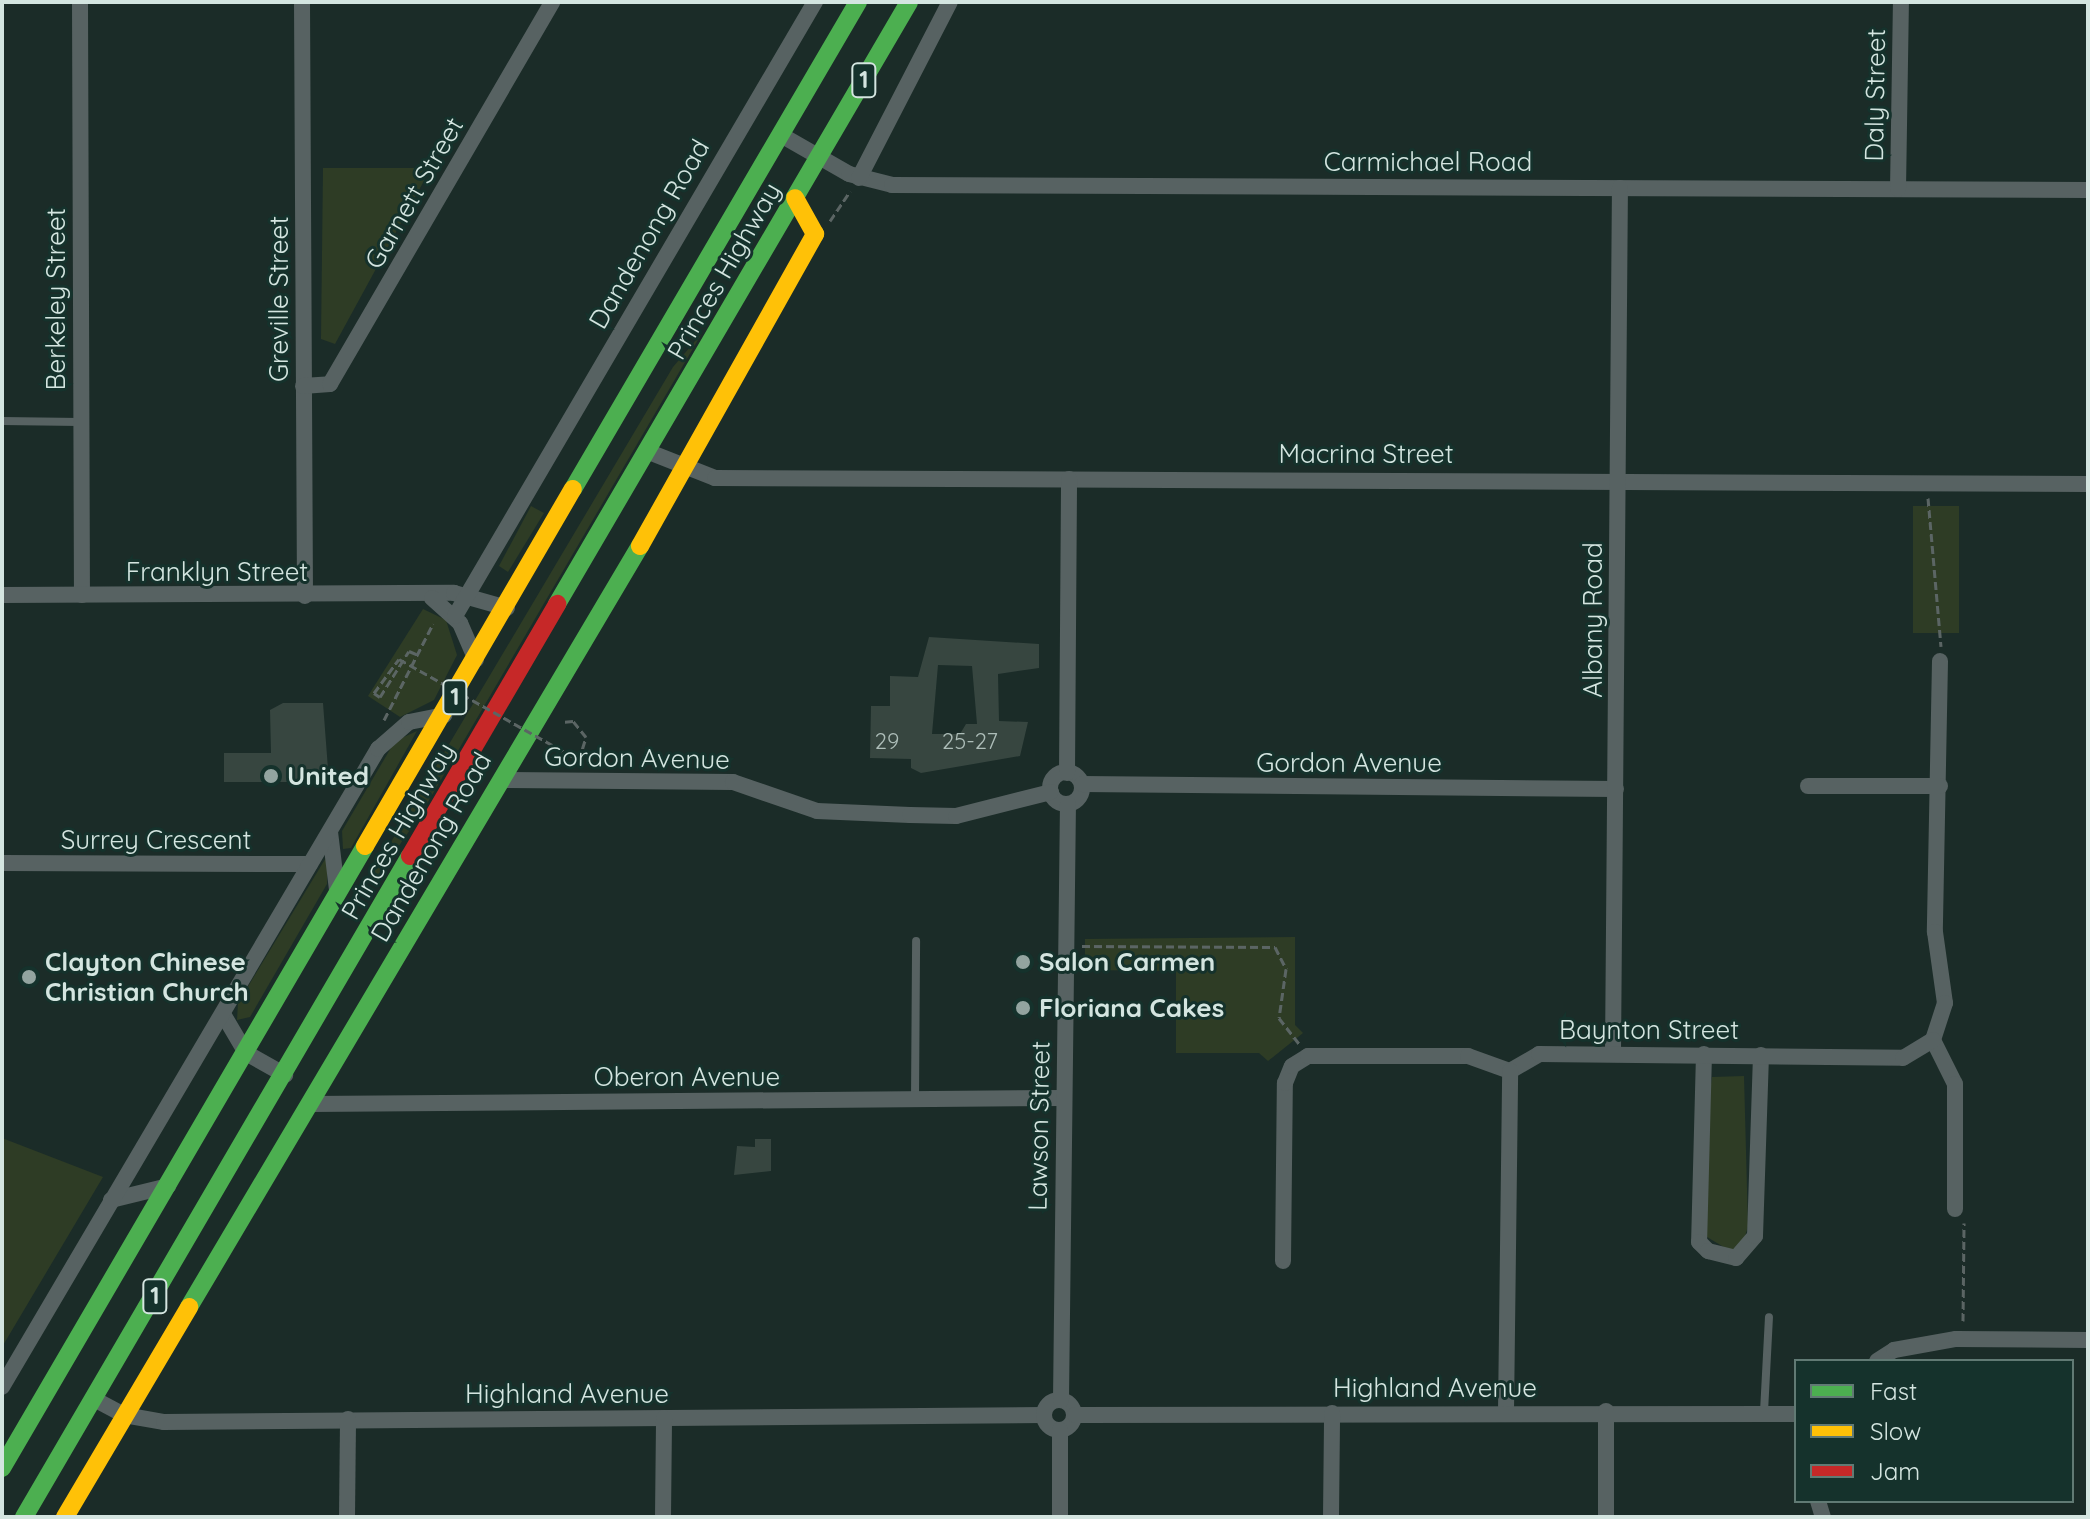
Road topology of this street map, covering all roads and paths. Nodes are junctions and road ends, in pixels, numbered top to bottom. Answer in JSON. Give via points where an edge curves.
{"nodes":[{"id":1,"x":80,"y":2,"type":"edge"},
{"id":2,"x":302,"y":2,"type":"edge"},
{"id":3,"x":552,"y":2,"type":"edge"},
{"id":4,"x":815,"y":2,"type":"edge"},
{"id":5,"x":858,"y":2,"type":"edge"},
{"id":6,"x":909,"y":2,"type":"edge"},
{"id":7,"x":950,"y":2,"type":"edge"},
{"id":8,"x":1901,"y":2,"type":"edge"},
{"id":9,"x":781,"y":135,"type":"junction"},
{"id":10,"x":819,"y":158,"type":"junction"},
{"id":11,"x":859,"y":178,"type":"junction"},
{"id":12,"x":1620,"y":188,"type":"junction"},
{"id":13,"x":1898,"y":189,"type":"junction"},
{"id":14,"x":2088,"y":190,"type":"edge"},
{"id":15,"x":795,"y":198,"type":"junction"},
{"id":16,"x":815,"y":234,"type":"junction"},
{"id":17,"x":303,"y":386,"type":"junction"},
{"id":18,"x":2,"y":421,"type":"edge"},
{"id":19,"x":80,"y":422,"type":"junction"},
{"id":20,"x":649,"y":452,"type":"junction"},
{"id":21,"x":685,"y":471,"type":"junction"},
{"id":22,"x":1069,"y":479,"type":"junction"},
{"id":23,"x":1618,"y":482,"type":"junction"},
{"id":24,"x":1927,"y":483,"type":"junction"},
{"id":25,"x":2088,"y":484,"type":"edge"},
{"id":26,"x":2,"y":595,"type":"edge"},
{"id":27,"x":82,"y":595,"type":"junction"},
{"id":28,"x":305,"y":596,"type":"junction"},
{"id":29,"x":467,"y":596,"type":"junction"},
{"id":30,"x":432,"y":598,"type":"junction"},
{"id":31,"x":507,"y":608,"type":"junction"},
{"id":32,"x":455,"y":616,"type":"junction"},
{"id":33,"x":436,"y":621,"type":"dead end"},
{"id":34,"x":416,"y":654,"type":"junction"},
{"id":35,"x":476,"y":660,"type":"junction"},
{"id":36,"x":1940,"y":661,"type":"joint"},
{"id":37,"x":387,"y":703,"type":"dead end"},
{"id":38,"x":445,"y":715,"type":"junction"},
{"id":39,"x":562,"y":722,"type":"dead end"},
{"id":40,"x":1067,"y":773,"type":"junction"},
{"id":41,"x":501,"y":780,"type":"junction"},
{"id":42,"x":1082,"y":784,"type":"junction"},
{"id":43,"x":1808,"y":786,"type":"dead end"},
{"id":44,"x":1940,"y":786,"type":"junction"},
{"id":45,"x":1616,"y":789,"type":"junction"},
{"id":46,"x":1051,"y":792,"type":"junction"},
{"id":47,"x":1068,"y":804,"type":"junction"},
{"id":48,"x":330,"y":832,"type":"junction"},
{"id":49,"x":2,"y":863,"type":"edge"},
{"id":50,"x":310,"y":864,"type":"junction"},
{"id":51,"x":338,"y":899,"type":"junction"},
{"id":52,"x":916,"y":941,"type":"dead end"},
{"id":53,"x":1081,"y":946,"type":"dead end"},
{"id":54,"x":223,"y":1014,"type":"junction"},
{"id":55,"x":1933,"y":1040,"type":"junction"},
{"id":56,"x":246,"y":1053,"type":"junction"},
{"id":57,"x":1613,"y":1053,"type":"junction"},
{"id":58,"x":1704,"y":1054,"type":"junction"},
{"id":59,"x":1761,"y":1055,"type":"junction"},
{"id":60,"x":1308,"y":1056,"type":"junction"},
{"id":61,"x":1510,"y":1071,"type":"junction"},
{"id":62,"x":285,"y":1075,"type":"junction"},
{"id":63,"x":1063,"y":1098,"type":"junction"},
{"id":64,"x":915,"y":1099,"type":"junction"},
{"id":65,"x":311,"y":1104,"type":"junction"},
{"id":66,"x":168,"y":1186,"type":"junction"},
{"id":67,"x":111,"y":1200,"type":"junction"},
{"id":68,"x":1955,"y":1209,"type":"joint"},
{"id":69,"x":1283,"y":1261,"type":"dead end"},
{"id":70,"x":1769,"y":1317,"type":"dead end"},
{"id":71,"x":1981,"y":1339,"type":"junction"},
{"id":72,"x":2088,"y":1340,"type":"edge"},
{"id":73,"x":1880,"y":1359,"type":"edge"},
{"id":74,"x":2,"y":1387,"type":"edge"},
{"id":75,"x":94,"y":1399,"type":"junction"},
{"id":76,"x":1061,"y":1400,"type":"junction"},
{"id":77,"x":1606,"y":1411,"type":"junction"},
{"id":78,"x":1506,"y":1412,"type":"junction"},
{"id":79,"x":1764,"y":1412,"type":"junction"},
{"id":80,"x":1332,"y":1413,"type":"junction"},
{"id":81,"x":1794,"y":1414,"type":"edge"},
{"id":82,"x":124,"y":1415,"type":"junction"},
{"id":83,"x":1044,"y":1415,"type":"junction"},
{"id":84,"x":1075,"y":1415,"type":"junction"},
{"id":85,"x":664,"y":1418,"type":"junction"},
{"id":86,"x":348,"y":1419,"type":"junction"},
{"id":87,"x":1060,"y":1430,"type":"junction"},
{"id":88,"x":2,"y":1468,"type":"edge"},
{"id":89,"x":24,"y":1517,"type":"edge"},
{"id":90,"x":65,"y":1517,"type":"edge"},
{"id":91,"x":347,"y":1517,"type":"edge"},
{"id":92,"x":663,"y":1517,"type":"edge"},
{"id":93,"x":1060,"y":1517,"type":"edge"},
{"id":94,"x":1331,"y":1517,"type":"edge"},
{"id":95,"x":1606,"y":1517,"type":"edge"}],
"edges":[{"from":1,"to":19,"type":"street","name":"Berkeley Street"},
{"from":2,"to":17,"type":"street","name":"Greville Street"},
{"from":3,"to":17,"type":"street","name":"Garnett Street","via":[[330,384]]},
{"from":4,"to":29,"type":"street","name":"Dandenong Road"},
{"from":5,"to":9,"type":"main road","name":"Princes Highway","number":"1"},
{"from":6,"to":10,"type":"main road","name":"Princes Highway","number":"1"},
{"from":7,"to":11,"type":"street"},
{"from":8,"to":13,"type":"street","name":"Daly Street"},
{"from":9,"to":10,"type":"street","name":"Carmichael Road"},
{"from":9,"to":31,"type":"main road","name":"Princes Highway","number":"1"},
{"from":10,"to":11,"type":"street","name":"Carmichael Road"},
{"from":10,"to":15,"type":"main road","name":"Princes Highway","number":"1"},
{"from":11,"to":12,"type":"street","name":"Carmichael Road","via":[[905,185]]},
{"from":11,"to":16,"type":"path"},
{"from":12,"to":13,"type":"street","name":"Carmichael Road"},
{"from":12,"to":23,"type":"street","name":"Albany Road"},
{"from":13,"to":14,"type":"street","name":"Carmichael Road"},
{"from":15,"to":16,"type":"main road"},
{"from":15,"to":20,"type":"main road","name":"Princes Highway","number":"1"},
{"from":16,"to":21,"type":"main road","name":"Dandenong Road"},
{"from":17,"to":28,"type":"street","name":"Greville Street"},
{"from":18,"to":19,"type":"lane"},
{"from":19,"to":27,"type":"street","name":"Berkeley Street"},
{"from":20,"to":21,"type":"street","name":"Macrina Street"},
{"from":20,"to":62,"type":"main road","name":"Princes Highway","number":"1"},
{"from":21,"to":22,"type":"street","name":"Macrina Street","via":[[715,478]]},
{"from":21,"to":41,"type":"main road","name":"Dandenong Road"},
{"from":22,"to":23,"type":"street","name":"Macrina Street"},
{"from":22,"to":40,"type":"street"},
{"from":23,"to":24,"type":"street","name":"Macrina Street"},
{"from":23,"to":45,"type":"street","name":"Albany Road"},
{"from":24,"to":25,"type":"street","name":"Macrina Street"},
{"from":24,"to":36,"type":"path"},
{"from":26,"to":27,"type":"street","name":"Franklyn Street"},
{"from":27,"to":28,"type":"street","name":"Franklyn Street"},
{"from":28,"to":30,"type":"street","name":"Franklyn Street"},
{"from":29,"to":30,"type":"street","name":"Franklyn Street"},
{"from":29,"to":31,"type":"street","name":"Franklyn Street"},
{"from":29,"to":32,"type":"street","name":"Dandenong Road"},
{"from":30,"to":32,"type":"street"},
{"from":31,"to":35,"type":"main road","name":"Princes Highway","number":"1"},
{"from":32,"to":35,"type":"street"},
{"from":33,"to":34,"type":"path"},
{"from":34,"to":37,"type":"path"},
{"from":34,"to":39,"type":"path","bridge":true,"via":[[409,651],[380,697],[374,693],[399,659],[579,760],[586,737],[573,721]]},
{"from":35,"to":38,"type":"main road","name":"Princes Highway","number":"1"},
{"from":36,"to":44,"type":"street"},
{"from":38,"to":48,"type":"street","via":[[424,716],[389,735]]},
{"from":38,"to":51,"type":"main road","name":"Princes Highway","number":"1"},
{"from":40,"to":42,"type":"street"},
{"from":40,"to":46,"type":"street","via":[[1055,778]]},
{"from":41,"to":46,"type":"street","name":"Gordon Avenue","via":[[733,782],[817,811],[910,815],[956,816]]},
{"from":41,"to":65,"type":"main road","name":"Dandenong Road"},
{"from":42,"to":45,"type":"street","name":"Gordon Avenue"},
{"from":42,"to":47,"type":"street"},
{"from":43,"to":44,"type":"street"},
{"from":44,"to":55,"type":"street","via":[[1935,932],[1945,1003]]},
{"from":45,"to":57,"type":"street","name":"Albany Road"},
{"from":46,"to":47,"type":"street"},
{"from":47,"to":63,"type":"street","name":"Lawson Street"},
{"from":48,"to":50,"type":"street"},
{"from":48,"to":51,"type":"street"},
{"from":49,"to":50,"type":"street","name":"Surrey Crescent"},
{"from":50,"to":54,"type":"street"},
{"from":51,"to":56,"type":"main road","name":"Princes Highway","number":"1"},
{"from":52,"to":64,"type":"lane"},
{"from":53,"to":60,"type":"path","via":[[1275,947],[1286,969],[1279,1018]]},
{"from":54,"to":56,"type":"street"},
{"from":54,"to":67,"type":"street"},
{"from":55,"to":59,"type":"street","name":"Baynton Street","via":[[1903,1058]]},
{"from":55,"to":68,"type":"street","via":[[1955,1084]]},
{"from":56,"to":62,"type":"street"},
{"from":56,"to":66,"type":"main road","name":"Princes Highway","number":"1"},
{"from":57,"to":58,"type":"street","name":"Baynton Street"},
{"from":57,"to":61,"type":"street","name":"Baynton Street","via":[[1539,1054]]},
{"from":58,"to":59,"type":"street","name":"Baynton Street"},
{"from":58,"to":59,"type":"street","via":[[1699,1242],[1708,1251],[1736,1258],[1755,1236]]},
{"from":60,"to":61,"type":"street","via":[[1468,1056]]},
{"from":60,"to":69,"type":"street","via":[[1292,1066],[1285,1083]]},
{"from":61,"to":78,"type":"street"},
{"from":62,"to":75,"type":"main road","name":"Princes Highway","number":"1"},
{"from":63,"to":64,"type":"street","name":"Oberon Avenue"},
{"from":63,"to":76,"type":"street","name":"Lawson Street"},
{"from":64,"to":65,"type":"street","name":"Oberon Avenue"},
{"from":65,"to":82,"type":"main road","name":"Dandenong Road"},
{"from":66,"to":67,"type":"street"},
{"from":66,"to":88,"type":"main road","name":"Princes Highway","number":"1"},
{"from":67,"to":74,"type":"street"},
{"from":68,"to":71,"type":"path","via":[[1968,1229],[1962,1321],[1982,1321]]},
{"from":70,"to":79,"type":"lane"},
{"from":71,"to":72,"type":"street"},
{"from":71,"to":73,"type":"street","via":[[1894,1350]]},
{"from":75,"to":82,"type":"street","name":"Highland Avenue"},
{"from":75,"to":89,"type":"main road","name":"Princes Highway","number":"1"},
{"from":76,"to":83,"type":"street"},
{"from":76,"to":84,"type":"street"},
{"from":77,"to":78,"type":"street","name":"Highland Avenue"},
{"from":77,"to":79,"type":"street","name":"Highland Avenue"},
{"from":77,"to":95,"type":"street"},
{"from":78,"to":80,"type":"street","name":"Highland Avenue"},
{"from":79,"to":81,"type":"street","name":"Highland Avenue"},
{"from":80,"to":84,"type":"street","name":"Highland Avenue"},
{"from":80,"to":94,"type":"street"},
{"from":82,"to":86,"type":"street","name":"Highland Avenue","via":[[164,1422]]},
{"from":82,"to":90,"type":"main road","name":"Dandenong Road"},
{"from":83,"to":85,"type":"street","name":"Highland Avenue"},
{"from":83,"to":87,"type":"street"},
{"from":84,"to":87,"type":"street"},
{"from":85,"to":86,"type":"street","name":"Highland Avenue"},
{"from":85,"to":92,"type":"street"},
{"from":86,"to":91,"type":"street"},
{"from":87,"to":93,"type":"street"}]}
